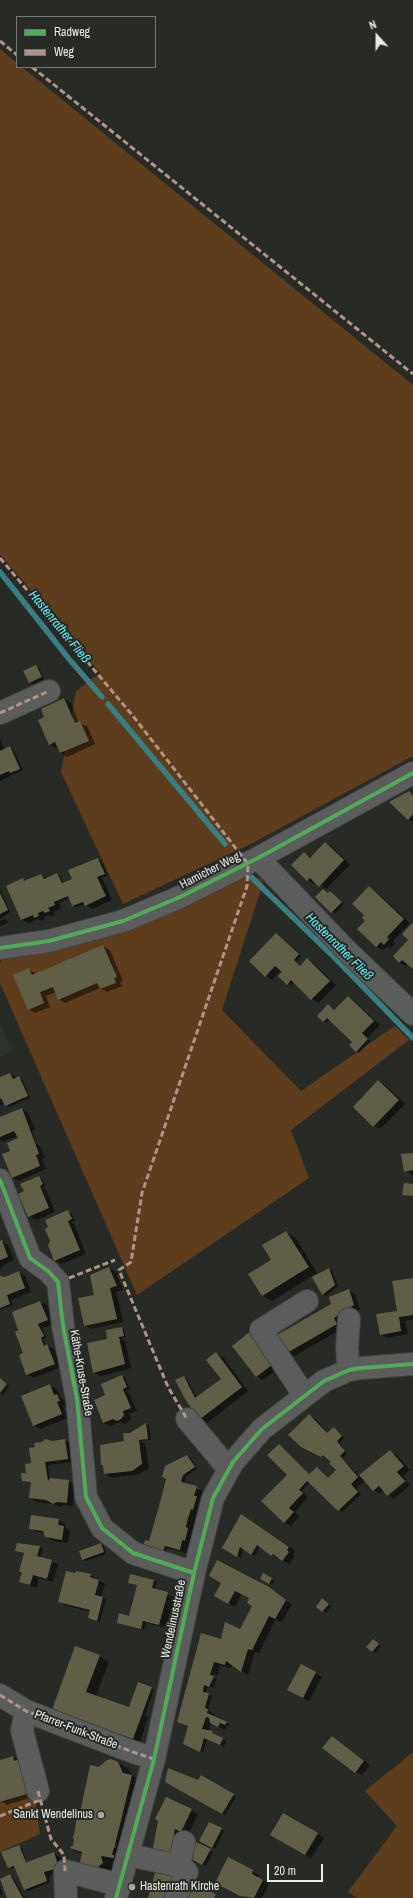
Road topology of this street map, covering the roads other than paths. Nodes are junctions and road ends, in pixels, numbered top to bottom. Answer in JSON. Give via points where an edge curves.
{"nodes":[{"id":1,"x":49,"y":691,"type":"dead end"},
{"id":2,"x":0,"y":713,"type":"edge"},
{"id":3,"x":413,"y":773,"type":"edge"},
{"id":4,"x":258,"y":858,"type":"junction"},
{"id":5,"x":0,"y":948,"type":"edge"},
{"id":6,"x":413,"y":1014,"type":"edge"},
{"id":7,"x":0,"y":1180,"type":"edge"},
{"id":8,"x":307,"y":1301,"type":"dead end"},
{"id":9,"x":349,"y":1319,"type":"dead end"},
{"id":10,"x":413,"y":1364,"type":"edge"},
{"id":11,"x":349,"y":1370,"type":"junction"},
{"id":12,"x":304,"y":1395,"type":"junction"},
{"id":13,"x":187,"y":1419,"type":"dead end"},
{"id":14,"x":232,"y":1462,"type":"junction"},
{"id":15,"x":194,"y":1573,"type":"junction"},
{"id":16,"x":0,"y":1695,"type":"edge"},
{"id":17,"x":26,"y":1711,"type":"junction"},
{"id":18,"x":154,"y":1759,"type":"junction"},
{"id":19,"x":38,"y":1791,"type":"dead end"},
{"id":20,"x":184,"y":1842,"type":"dead end"},
{"id":21,"x":129,"y":1855,"type":"junction"},
{"id":22,"x":178,"y":1866,"type":"junction"},
{"id":23,"x":118,"y":1892,"type":"edge"},
{"id":24,"x":176,"y":1897,"type":"dead end"},
{"id":25,"x":66,"y":1898,"type":"edge"}],
"edges":[{"from":1,"to":2,"type":"street"},
{"from":3,"to":4,"type":"street","name":"Hamicher Weg"},
{"from":4,"to":5,"type":"street","name":"Hamicher Weg","via":[[180,897],[123,921],[49,941]]},
{"from":4,"to":6,"type":"street","via":[[348,952]]},
{"from":7,"to":15,"type":"street","name":"Käthe-Kruse-Straße","via":[[30,1258],[63,1280],[63,1326],[77,1400],[86,1497],[102,1528],[133,1553]]},
{"from":8,"to":12,"type":"street","via":[[261,1330]]},
{"from":9,"to":11,"type":"street"},
{"from":10,"to":11,"type":"street","name":"Wendelinusstraße"},
{"from":11,"to":12,"type":"street","name":"Wendelinusstraße","via":[[324,1381]]},
{"from":12,"to":14,"type":"street","name":"Wendelinusstraße","via":[[262,1429]]},
{"from":13,"to":14,"type":"street","via":[[222,1461]]},
{"from":14,"to":15,"type":"street","name":"Wendelinusstraße","via":[[213,1498]]},
{"from":15,"to":18,"type":"street","name":"Wendelinusstraße"},
{"from":16,"to":17,"type":"street","name":"Pfarrer-Funk-Straße"},
{"from":17,"to":18,"type":"street","name":"Pfarrer-Funk-Straße"},
{"from":17,"to":19,"type":"street","via":[[22,1731]]},
{"from":18,"to":21,"type":"street","name":"Wendelinusstraße"},
{"from":20,"to":22,"type":"street"},
{"from":21,"to":22,"type":"street"},
{"from":21,"to":23,"type":"street","name":"Wendelinusstraße"},
{"from":22,"to":24,"type":"street","via":[[187,1872]]},
{"from":23,"to":25,"type":"street","via":[[65,1871]]}]}
